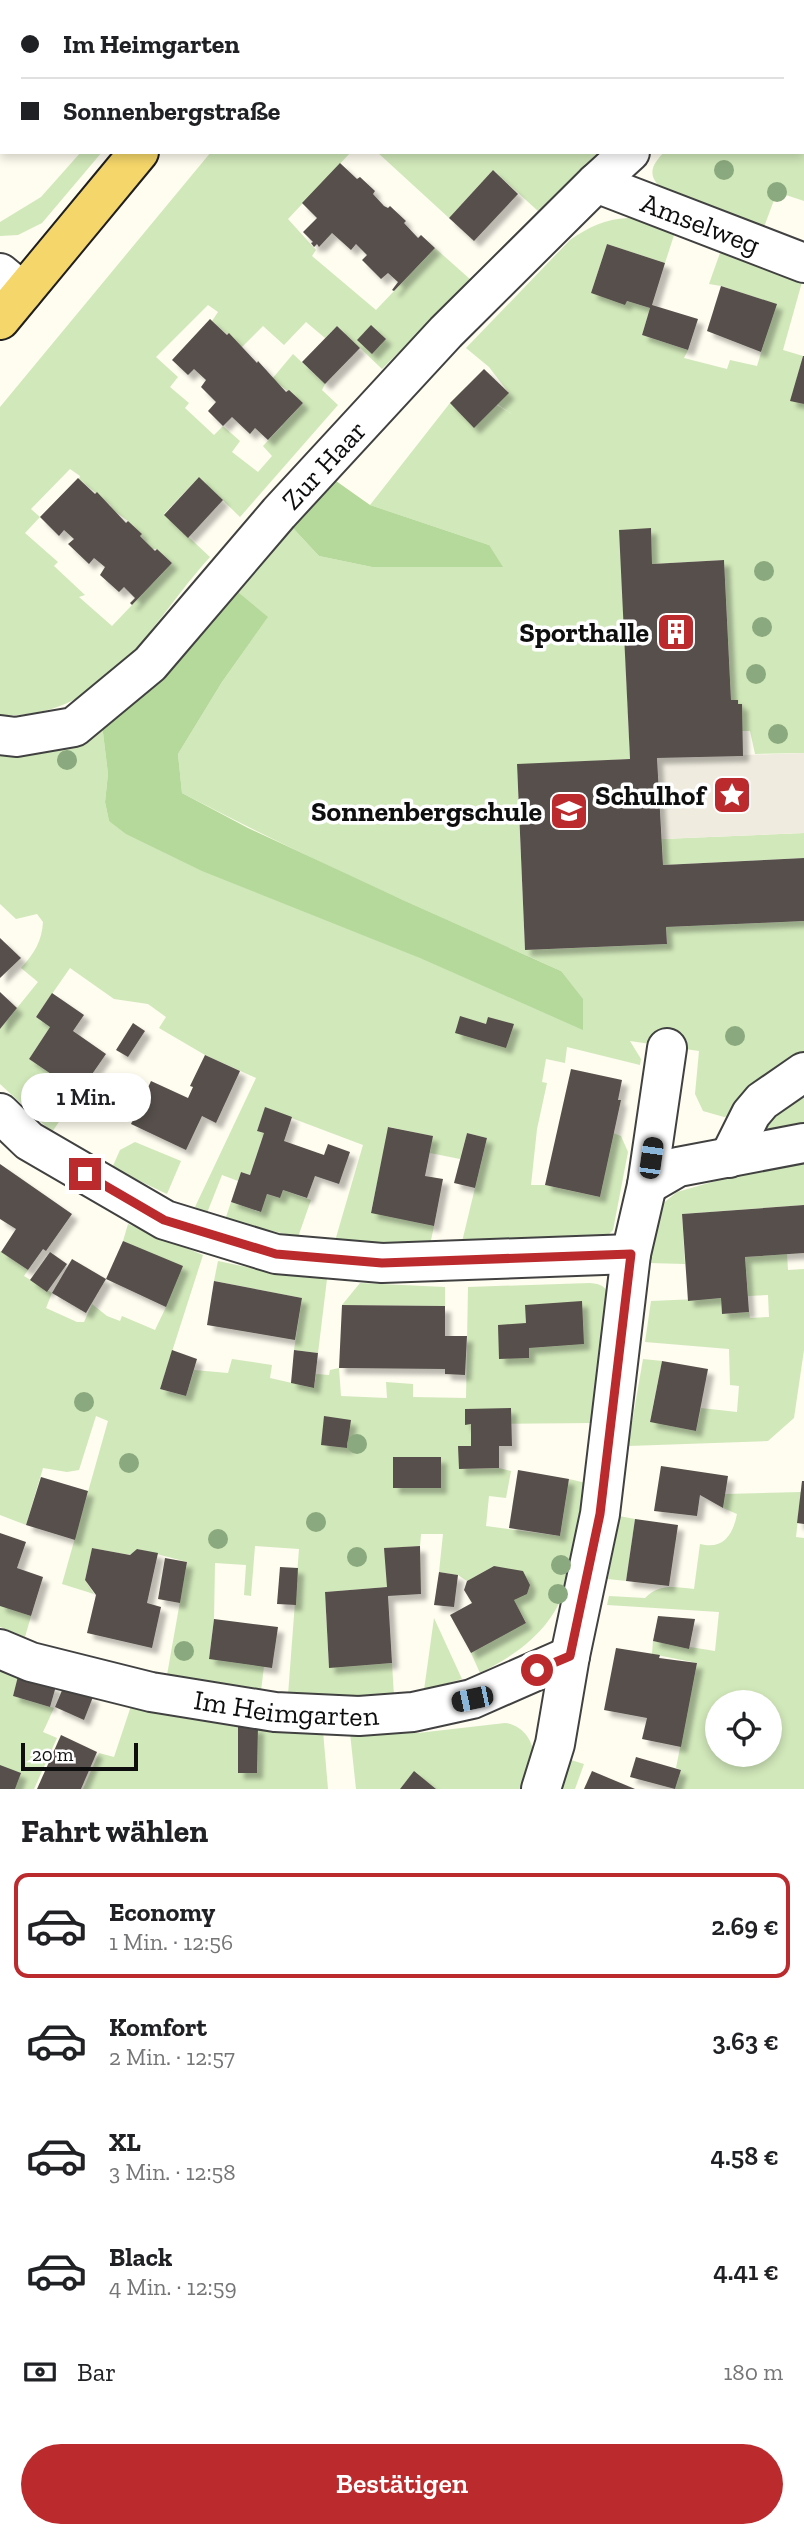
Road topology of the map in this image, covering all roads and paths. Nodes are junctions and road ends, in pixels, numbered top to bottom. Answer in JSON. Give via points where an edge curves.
{"nodes":[{"id":1,"x":137,"y":154,"type":"edge"},
{"id":2,"x":628,"y":154,"type":"edge"},
{"id":3,"x":596,"y":183,"type":"junction"},
{"id":4,"x":804,"y":263,"type":"edge"},
{"id":5,"x":8,"y":295,"type":"edge"},
{"id":6,"x":0,"y":735,"type":"edge"},
{"id":7,"x":667,"y":1048,"type":"dead end"},
{"id":8,"x":804,"y":1072,"type":"edge"},
{"id":9,"x":0,"y":1113,"type":"edge"},
{"id":10,"x":804,"y":1143,"type":"edge"},
{"id":11,"x":729,"y":1158,"type":"junction"},
{"id":12,"x":647,"y":1185,"type":"junction"},
{"id":13,"x":631,"y":1254,"type":"junction"},
{"id":14,"x":0,"y":1649,"type":"edge"},
{"id":15,"x":570,"y":1656,"type":"junction"},
{"id":16,"x":541,"y":1789,"type":"edge"}],
"edges":[{"from":1,"to":5,"type":"main road"},
{"from":2,"to":3,"type":"street","name":"Zur Haar"},
{"from":3,"to":4,"type":"street","name":"Amselweg"},
{"from":3,"to":6,"type":"street","name":"Zur Haar","via":[[446,332],[235,563],[150,664],[74,727],[16,737]]},
{"from":7,"to":12,"type":"street"},
{"from":8,"to":11,"type":"street","via":[[762,1101]]},
{"from":9,"to":13,"type":"street","via":[[29,1141],[164,1220],[276,1254],[382,1263]]},
{"from":10,"to":11,"type":"street"},
{"from":11,"to":12,"type":"street","via":[[678,1167]]},
{"from":12,"to":13,"type":"street"},
{"from":13,"to":15,"type":"street","via":[[600,1514]]},
{"from":14,"to":15,"type":"street","name":"Im Heimgarten","via":[[31,1662],[151,1692],[275,1712],[359,1716],[413,1712],[472,1699]]},
{"from":15,"to":16,"type":"street","via":[[555,1744]]}]}
